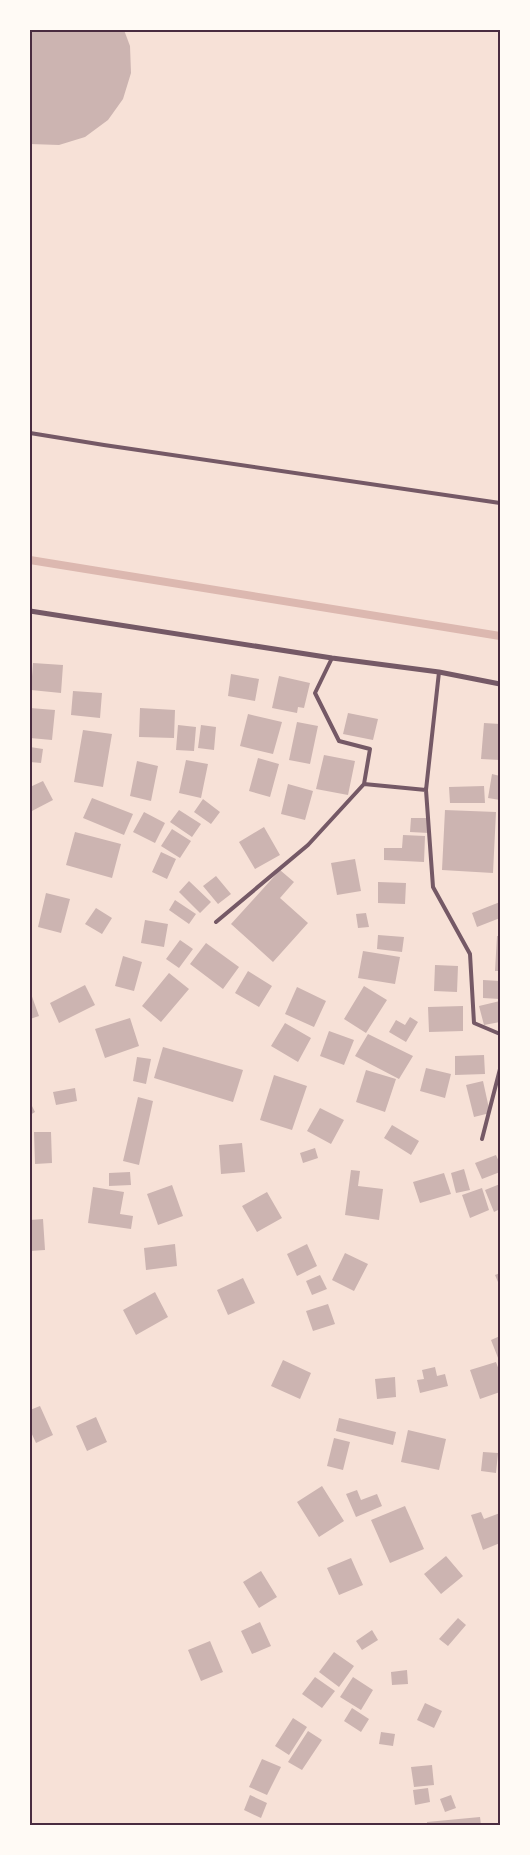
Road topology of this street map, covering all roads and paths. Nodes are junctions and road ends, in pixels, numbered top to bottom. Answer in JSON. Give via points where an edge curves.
{"nodes":[{"id":1,"x":30,"y":433,"type":"edge"},
{"id":2,"x":500,"y":502,"type":"edge"},
{"id":3,"x":30,"y":611,"type":"edge"},
{"id":4,"x":332,"y":658,"type":"junction"},
{"id":5,"x":439,"y":672,"type":"junction"},
{"id":6,"x":500,"y":684,"type":"edge"},
{"id":7,"x":364,"y":784,"type":"junction"},
{"id":8,"x":426,"y":790,"type":"junction"},
{"id":9,"x":216,"y":922,"type":"dead end"},
{"id":10,"x":500,"y":1034,"type":"edge"},
{"id":11,"x":500,"y":1069,"type":"edge"},
{"id":12,"x":482,"y":1139,"type":"dead end"}],
"edges":[{"from":1,"to":2,"type":"lane"},
{"from":3,"to":4,"type":"street"},
{"from":4,"to":5,"type":"street"},
{"from":4,"to":7,"type":"lane","via":[[315,694],[340,741],[370,749]]},
{"from":5,"to":6,"type":"street"},
{"from":5,"to":8,"type":"lane"},
{"from":7,"to":8,"type":"lane"},
{"from":7,"to":9,"type":"lane","via":[[308,845]]},
{"from":8,"to":10,"type":"lane","via":[[433,887],[470,954],[474,1023]]},
{"from":11,"to":12,"type":"lane"}]}
